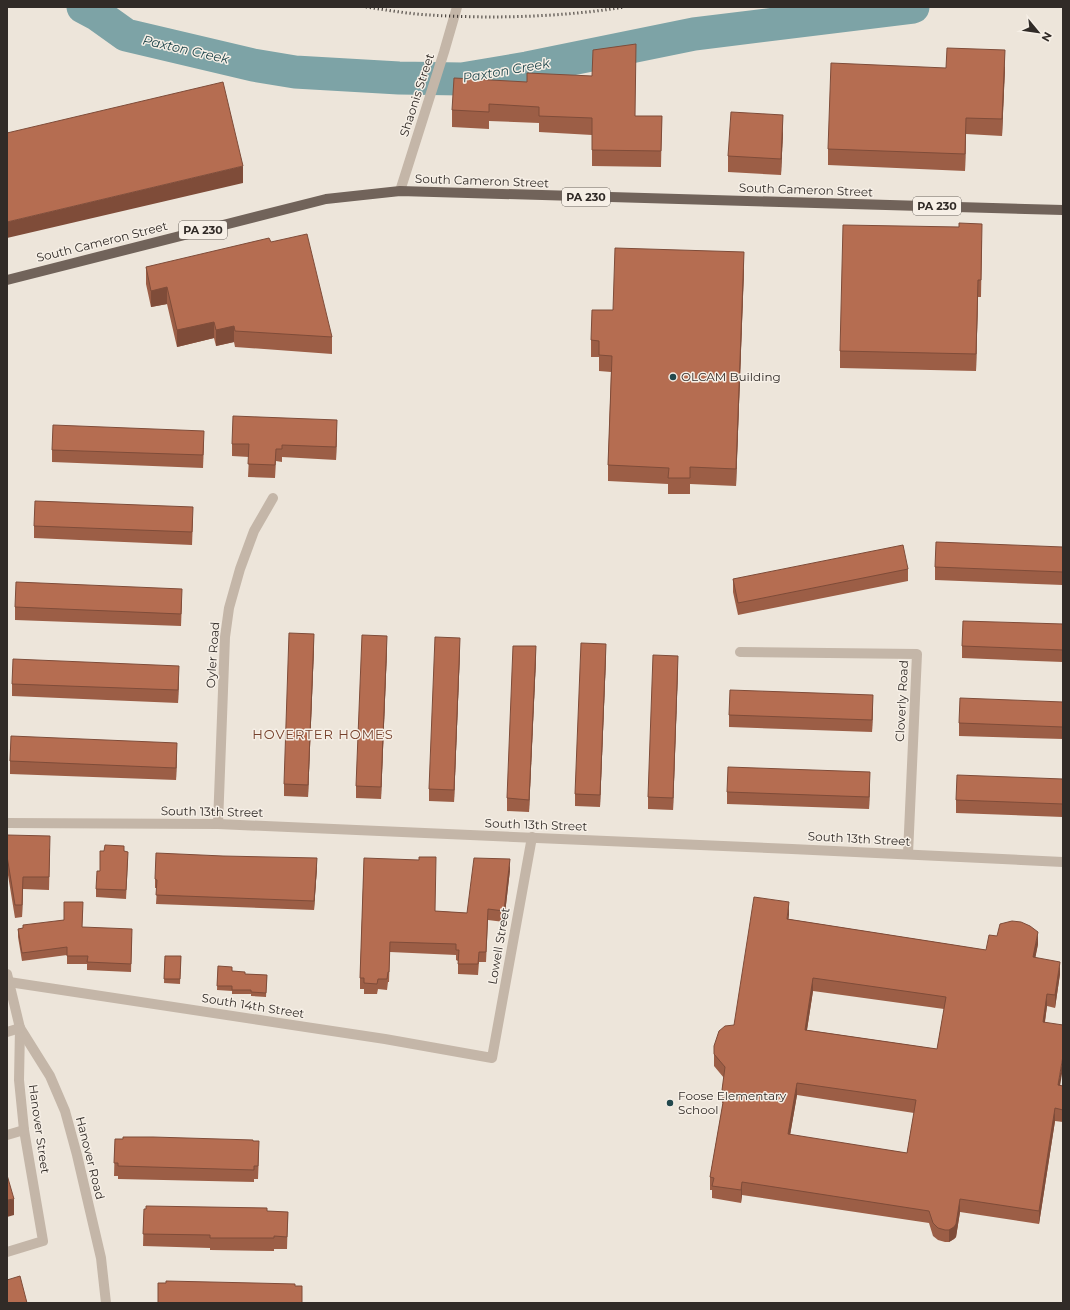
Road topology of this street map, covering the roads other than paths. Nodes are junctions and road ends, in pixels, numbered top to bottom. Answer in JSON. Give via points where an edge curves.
{"nodes":[{"id":1,"x":457,"y":7,"type":"edge"},
{"id":2,"x":400,"y":192,"type":"junction"},
{"id":3,"x":1063,"y":210,"type":"edge"},
{"id":4,"x":7,"y":280,"type":"edge"},
{"id":5,"x":273,"y":498,"type":"dead end"},
{"id":6,"x":740,"y":652,"type":"dead end"},
{"id":7,"x":7,"y":823,"type":"edge"},
{"id":8,"x":218,"y":824,"type":"junction"},
{"id":9,"x":532,"y":838,"type":"junction"},
{"id":10,"x":908,"y":854,"type":"junction"},
{"id":11,"x":1063,"y":862,"type":"edge"},
{"id":12,"x":8,"y":978,"type":"edge"},
{"id":13,"x":20,"y":1028,"type":"junction"},
{"id":14,"x":7,"y":1032,"type":"edge"},
{"id":15,"x":492,"y":1058,"type":"joint"},
{"id":16,"x":24,"y":1130,"type":"junction"},
{"id":17,"x":7,"y":1134,"type":"edge"},
{"id":18,"x":7,"y":1252,"type":"edge"},
{"id":19,"x":106,"y":1303,"type":"edge"}],
"edges":[{"from":1,"to":2,"type":"street","name":"Shaonis Street"},
{"from":2,"to":3,"type":"main road","name":"South Cameron Street","number":"PA 230"},
{"from":2,"to":4,"type":"main road","name":"South Cameron Street","number":"PA 230","via":[[326,198]]},
{"from":5,"to":8,"type":"street","name":"Oyler Road","via":[[254,531],[229,608],[225,637]]},
{"from":6,"to":10,"type":"street","name":"Cloverly Road","via":[[917,654]]},
{"from":7,"to":8,"type":"street","name":"South 13th Street"},
{"from":8,"to":9,"type":"street","name":"South 13th Street"},
{"from":9,"to":10,"type":"street","name":"South 13th Street"},
{"from":9,"to":15,"type":"street","name":"Lowell Street"},
{"from":10,"to":11,"type":"street","name":"South 13th Street"},
{"from":12,"to":13,"type":"street","name":"Hanover Street"},
{"from":12,"to":15,"type":"street","name":"South 14th Street"},
{"from":13,"to":14,"type":"street"},
{"from":13,"to":16,"type":"street","name":"Hanover Street","via":[[19,1080]]},
{"from":13,"to":19,"type":"street","name":"Hanover Road","via":[[50,1076],[65,1111],[101,1258]]},
{"from":16,"to":17,"type":"street"},
{"from":16,"to":18,"type":"street","name":"Hanover Street","via":[[43,1240]]}]}
